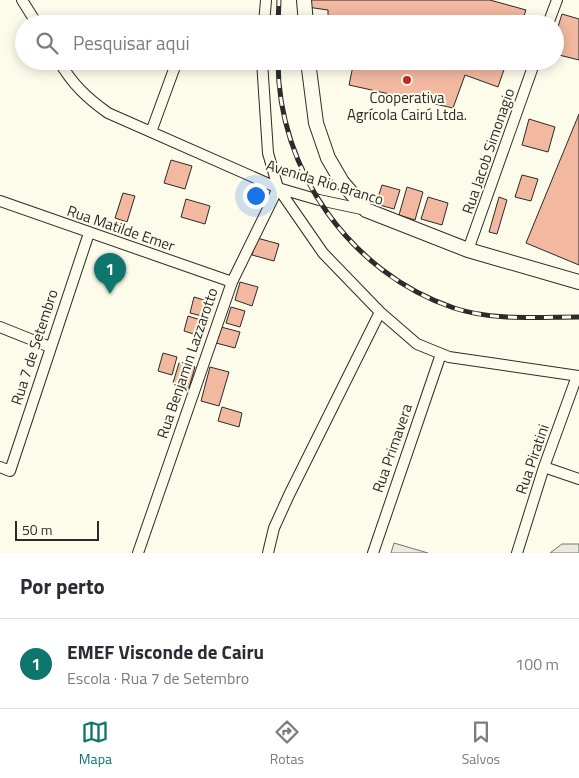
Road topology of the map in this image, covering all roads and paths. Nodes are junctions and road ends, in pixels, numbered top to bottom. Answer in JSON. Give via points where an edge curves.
{"nodes":[{"id":1,"x":22,"y":0,"type":"edge"},
{"id":2,"x":266,"y":0,"type":"edge"},
{"id":3,"x":304,"y":0,"type":"edge"},
{"id":4,"x":557,"y":0,"type":"edge"},
{"id":5,"x":31,"y":15,"type":"edge"},
{"id":6,"x":265,"y":15,"type":"edge"},
{"id":7,"x":305,"y":15,"type":"edge"},
{"id":8,"x":551,"y":15,"type":"edge"},
{"id":9,"x":63,"y":70,"type":"edge"},
{"id":10,"x":173,"y":70,"type":"edge"},
{"id":11,"x":263,"y":70,"type":"edge"},
{"id":12,"x":309,"y":70,"type":"edge"},
{"id":13,"x":532,"y":70,"type":"edge"},
{"id":14,"x":151,"y":132,"type":"junction"},
{"id":15,"x":278,"y":188,"type":"junction"},
{"id":16,"x":0,"y":201,"type":"edge"},
{"id":17,"x":366,"y":210,"type":"junction"},
{"id":18,"x":89,"y":233,"type":"junction"},
{"id":19,"x":468,"y":250,"type":"junction"},
{"id":20,"x":232,"y":282,"type":"junction"},
{"id":21,"x":579,"y":282,"type":"edge"},
{"id":22,"x":380,"y":312,"type":"junction"},
{"id":23,"x":0,"y":326,"type":"edge"},
{"id":24,"x":50,"y":347,"type":"junction"},
{"id":25,"x":441,"y":354,"type":"junction"},
{"id":26,"x":578,"y":376,"type":"edge"},
{"id":27,"x":544,"y":468,"type":"junction"},
{"id":28,"x":5,"y":469,"type":"edge"},
{"id":29,"x":579,"y":479,"type":"edge"},
{"id":30,"x":138,"y":553,"type":"edge"},
{"id":31,"x":268,"y":553,"type":"edge"},
{"id":32,"x":373,"y":553,"type":"edge"},
{"id":33,"x":517,"y":553,"type":"edge"}],
"edges":[{"from":1,"to":5,"type":"street"},
{"from":2,"to":6,"type":"street"},
{"from":3,"to":7,"type":"street"},
{"from":4,"to":8,"type":"street"},
{"from":9,"to":14,"type":"street","name":"Avenida Rio Branco","via":[[88,100],[108,113]]},
{"from":10,"to":14,"type":"street"},
{"from":11,"to":15,"type":"street","via":[[268,153]]},
{"from":12,"to":17,"type":"street","via":[[316,123],[328,158],[342,182]]},
{"from":13,"to":19,"type":"street","name":"Rua Jacob Simonagio"},
{"from":14,"to":15,"type":"street","name":"Avenida Rio Branco"},
{"from":15,"to":17,"type":"street","name":"Avenida Rio Branco"},
{"from":15,"to":20,"type":"street","name":"Rua Benjamin Lazzarotto"},
{"from":15,"to":22,"type":"street","via":[[323,253]]},
{"from":16,"to":18,"type":"street","name":"Rua Matilde Emer"},
{"from":17,"to":19,"type":"street","name":"Avenida Rio Branco"},
{"from":18,"to":20,"type":"street","name":"Rua Matilde Emer"},
{"from":18,"to":24,"type":"street","name":"Rua 7 de Setembro"},
{"from":19,"to":21,"type":"street","name":"Avenida Rio Branco"},
{"from":20,"to":30,"type":"street","name":"Rua Benjamin Lazzarotto"},
{"from":22,"to":25,"type":"street","via":[[416,344]]},
{"from":22,"to":31,"type":"street","via":[[289,495],[274,528]]},
{"from":23,"to":24,"type":"street"},
{"from":24,"to":28,"type":"street","name":"Rua 7 de Setembro"},
{"from":25,"to":26,"type":"street"},
{"from":25,"to":32,"type":"street","name":"Rua Primavera"},
{"from":26,"to":27,"type":"street","name":"Rua Piratini"},
{"from":27,"to":29,"type":"street"},
{"from":27,"to":33,"type":"street","name":"Rua Piratini"}]}
